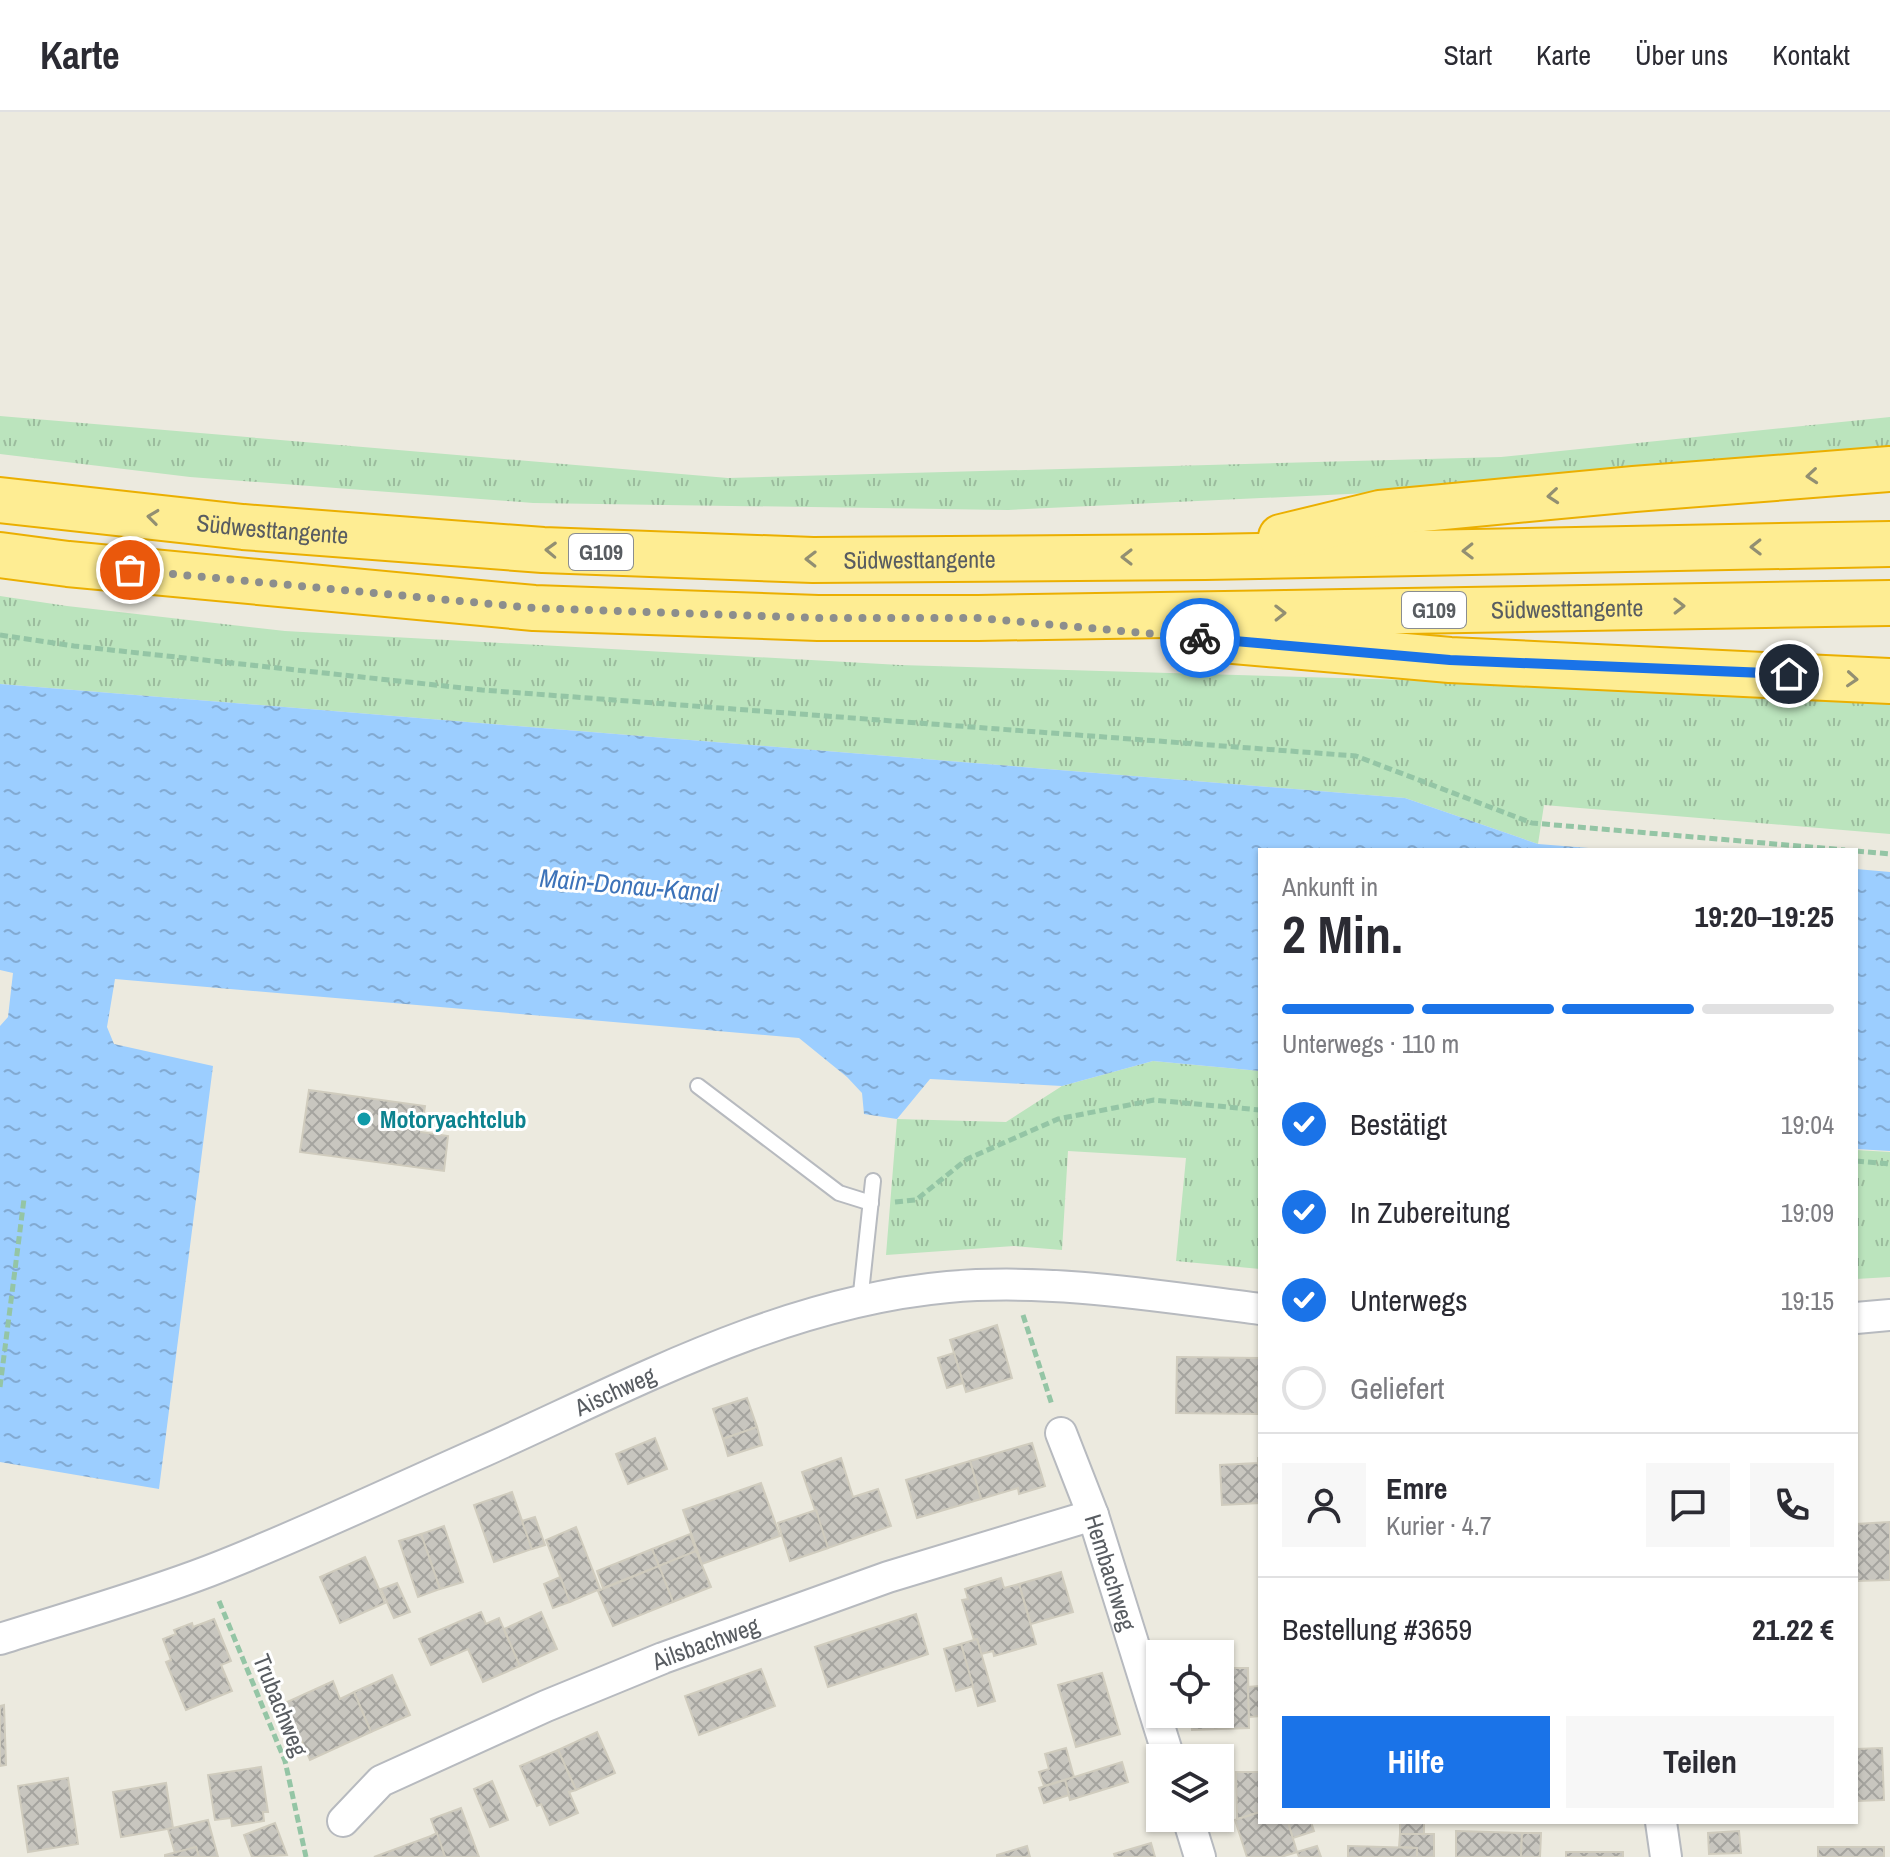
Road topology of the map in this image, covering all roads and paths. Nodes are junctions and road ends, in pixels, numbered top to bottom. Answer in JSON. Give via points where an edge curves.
{"nodes":[{"id":1,"x":1890,"y":469,"type":"edge"},
{"id":2,"x":0,"y":500,"type":"edge"},
{"id":3,"x":1890,"y":544,"type":"edge"},
{"id":4,"x":0,"y":555,"type":"edge"},
{"id":5,"x":1205,"y":557,"type":"junction"},
{"id":6,"x":1890,"y":603,"type":"edge"},
{"id":7,"x":978,"y":618,"type":"junction"},
{"id":8,"x":0,"y":635,"type":"edge"},
{"id":9,"x":1890,"y":681,"type":"edge"},
{"id":10,"x":1822,"y":848,"type":"edge"},
{"id":11,"x":1858,"y":851,"type":"edge"},
{"id":12,"x":1890,"y":854,"type":"edge"},
{"id":13,"x":698,"y":1086,"type":"dead end"},
{"id":14,"x":1258,"y":1110,"type":"edge"},
{"id":15,"x":1858,"y":1161,"type":"edge"},
{"id":16,"x":1890,"y":1164,"type":"edge"},
{"id":17,"x":873,"y":1181,"type":"dead end"},
{"id":18,"x":24,"y":1199,"type":"dead end"},
{"id":19,"x":871,"y":1203,"type":"junction"},
{"id":20,"x":1017,"y":1285,"type":"junction"},
{"id":21,"x":860,"y":1302,"type":"junction"},
{"id":22,"x":1258,"y":1309,"type":"edge"},
{"id":23,"x":1890,"y":1315,"type":"edge"},
{"id":24,"x":1858,"y":1318,"type":"edge"},
{"id":25,"x":0,"y":1387,"type":"edge"},
{"id":26,"x":1061,"y":1433,"type":"joint"},
{"id":27,"x":1093,"y":1515,"type":"junction"},
{"id":28,"x":207,"y":1572,"type":"junction"},
{"id":29,"x":0,"y":1639,"type":"edge"},
{"id":30,"x":1165,"y":1744,"type":"edge"},
{"id":31,"x":343,"y":1821,"type":"dead end"},
{"id":32,"x":1661,"y":1824,"type":"edge"},
{"id":33,"x":1192,"y":1832,"type":"edge"},
{"id":34,"x":306,"y":1857,"type":"edge"},
{"id":35,"x":1200,"y":1857,"type":"edge"},
{"id":36,"x":1666,"y":1857,"type":"edge"}],
"edges":[{"from":1,"to":5,"type":"highway","one_way":true,"via":[[1380,513]]},
{"from":5,"to":2,"type":"highway","name":"Südwesttangente","number":"G109","one_way":true,"via":[[813,560],[543,550],[243,527]]},
{"from":3,"to":5,"type":"highway","name":"Südwesttangente","number":"G109","one_way":true},
{"from":4,"to":7,"type":"highway","name":"Südwesttangente","number":"G109","via":[[534,608]]},
{"from":7,"to":6,"type":"highway","name":"Südwesttangente","number":"G109","one_way":true},
{"from":7,"to":9,"type":"highway","one_way":true,"via":[[1450,660]]},
{"from":8,"to":10,"type":"path","via":[[482,690],[1356,756],[1532,823]]},
{"from":11,"to":12,"type":"path"},
{"from":13,"to":19,"type":"lane","via":[[839,1193]]},
{"from":14,"to":19,"type":"path","via":[[1154,1100],[1058,1119],[967,1159],[916,1200]]},
{"from":15,"to":16,"type":"path"},
{"from":17,"to":19,"type":"lane"},
{"from":18,"to":25,"type":"path"},
{"from":19,"to":21,"type":"lane"},
{"from":20,"to":21,"type":"street","name":"Aischweg","via":[[947,1287]]},
{"from":20,"to":22,"type":"street","name":"Aischweg"},
{"from":20,"to":26,"type":"path"},
{"from":21,"to":28,"type":"street","name":"Aischweg","via":[[721,1345]]},
{"from":23,"to":24,"type":"street"},
{"from":26,"to":27,"type":"street","name":"Hembachweg"},
{"from":27,"to":30,"type":"street","name":"Hembachweg"},
{"from":27,"to":31,"type":"street","name":"Ailsbachweg","via":[[888,1577],[663,1658],[381,1781]]},
{"from":28,"to":29,"type":"street","name":"Aischweg"},
{"from":28,"to":34,"type":"path","name":"Trubachweg","via":[[285,1761]]},
{"from":32,"to":36,"type":"street"},
{"from":33,"to":35,"type":"street"}]}
